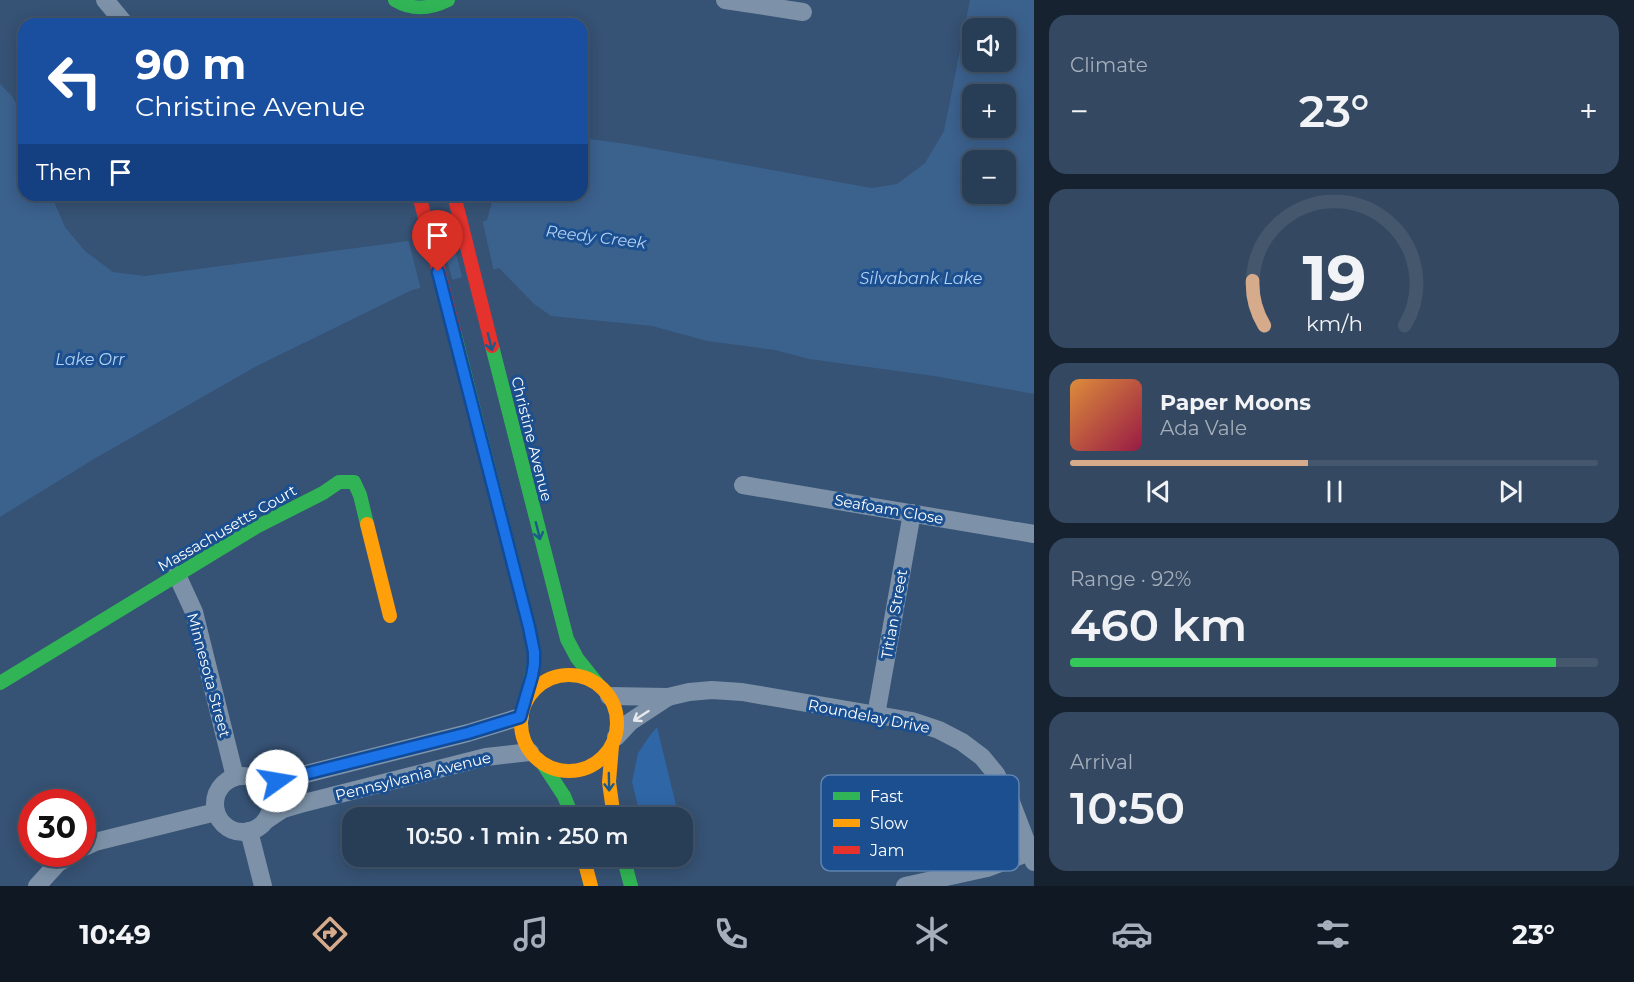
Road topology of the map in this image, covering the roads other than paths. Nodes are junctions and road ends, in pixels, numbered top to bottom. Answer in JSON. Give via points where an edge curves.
{"nodes":[{"id":1,"x":105,"y":0,"type":"edge"},
{"id":2,"x":448,"y":0,"type":"edge"},
{"id":3,"x":454,"y":0,"type":"edge"},
{"id":4,"x":725,"y":0,"type":"edge"},
{"id":5,"x":398,"y":6,"type":"edge"},
{"id":6,"x":803,"y":12,"type":"dead end"},
{"id":7,"x":446,"y":15,"type":"dead end"},
{"id":8,"x":120,"y":18,"type":"edge"},
{"id":9,"x":420,"y":201,"type":"edge"},
{"id":10,"x":455,"y":201,"type":"edge"},
{"id":11,"x":743,"y":485,"type":"dead end"},
{"id":12,"x":912,"y":513,"type":"junction"},
{"id":13,"x":1034,"y":534,"type":"edge"},
{"id":14,"x":177,"y":575,"type":"junction"},
{"id":15,"x":390,"y":616,"type":"dead end"},
{"id":16,"x":0,"y":683,"type":"edge"},
{"id":17,"x":603,"y":689,"type":"junction"},
{"id":18,"x":668,"y":697,"type":"junction"},
{"id":19,"x":523,"y":709,"type":"junction"},
{"id":20,"x":876,"y":715,"type":"junction"},
{"id":21,"x":614,"y":741,"type":"junction"},
{"id":22,"x":536,"y":758,"type":"junction"},
{"id":23,"x":997,"y":775,"type":"edge"},
{"id":24,"x":244,"y":778,"type":"junction"},
{"id":25,"x":570,"y":807,"type":"edge"},
{"id":26,"x":611,"y":807,"type":"edge"},
{"id":27,"x":216,"y":812,"type":"junction"},
{"id":28,"x":265,"y":821,"type":"junction"},
{"id":29,"x":1019,"y":823,"type":"edge"},
{"id":30,"x":249,"y":831,"type":"junction"},
{"id":31,"x":96,"y":842,"type":"edge"},
{"id":32,"x":1032,"y":857,"type":"edge"},
{"id":33,"x":55,"y":867,"type":"edge"},
{"id":34,"x":586,"y":867,"type":"edge"},
{"id":35,"x":626,"y":867,"type":"edge"},
{"id":36,"x":973,"y":871,"type":"edge"},
{"id":37,"x":37,"y":886,"type":"edge"},
{"id":38,"x":263,"y":886,"type":"edge"},
{"id":39,"x":591,"y":886,"type":"edge"},
{"id":40,"x":631,"y":886,"type":"edge"},
{"id":41,"x":905,"y":886,"type":"edge"}],
"edges":[{"from":1,"to":8,"type":"street"},
{"from":2,"to":5,"type":"main road","via":[[431,7]]},
{"from":3,"to":7,"type":"main road"},
{"from":4,"to":6,"type":"street"},
{"from":9,"to":19,"type":"main road","via":[[529,627],[534,664]]},
{"from":10,"to":17,"type":"main road","name":"Christine Avenue","one_way":true,"via":[[567,639]]},
{"from":11,"to":12,"type":"street","name":"Seafoam Close"},
{"from":12,"to":13,"type":"street","name":"Seafoam Close"},
{"from":12,"to":20,"type":"street","name":"Titian Street"},
{"from":14,"to":15,"type":"main road","name":"Massachusetts Court","via":[[339,482],[354,482]]},
{"from":14,"to":16,"type":"main road","name":"Massachusetts Court"},
{"from":14,"to":24,"type":"street","name":"Minnesota Street","via":[[194,612]]},
{"from":17,"to":18,"type":"street","name":"Roundelay Drive"},
{"from":17,"to":19,"type":"main road","via":[[582,676],[549,678],[536,687]]},
{"from":17,"to":21,"type":"main road","via":[[615,709]]},
{"from":18,"to":20,"type":"street","name":"Roundelay Drive","via":[[712,690],[742,692]]},
{"from":18,"to":21,"type":"street","name":"Roundelay Drive","one_way":true,"via":[[630,722]]},
{"from":19,"to":22,"type":"main road","via":[[520,730]]},
{"from":19,"to":24,"type":"street","name":"Pennsylvania Avenue","via":[[468,733],[294,777],[277,781]]},
{"from":20,"to":23,"type":"street","name":"Roundelay Drive","via":[[939,730],[982,757]]},
{"from":21,"to":22,"type":"main road","via":[[602,759],[574,772],[558,770]]},
{"from":21,"to":26,"type":"main road","one_way":true,"via":[[609,762]]},
{"from":22,"to":25,"type":"main road","via":[[560,786]]},
{"from":22,"to":28,"type":"street","name":"Pennsylvania Avenue","via":[[486,758],[300,804]]},
{"from":24,"to":27,"type":"street","via":[[227,781],[221,787]]},
{"from":24,"to":28,"type":"street","via":[[260,783],[269,797]]},
{"from":27,"to":30,"type":"street","via":[[225,826]]},
{"from":27,"to":31,"type":"street"},
{"from":28,"to":30,"type":"street"},
{"from":29,"to":32,"type":"street","name":"Roundelay Drive"},
{"from":30,"to":38,"type":"street"},
{"from":33,"to":37,"type":"street"},
{"from":34,"to":39,"type":"main road"},
{"from":35,"to":40,"type":"main road"},
{"from":36,"to":41,"type":"street"}]}
